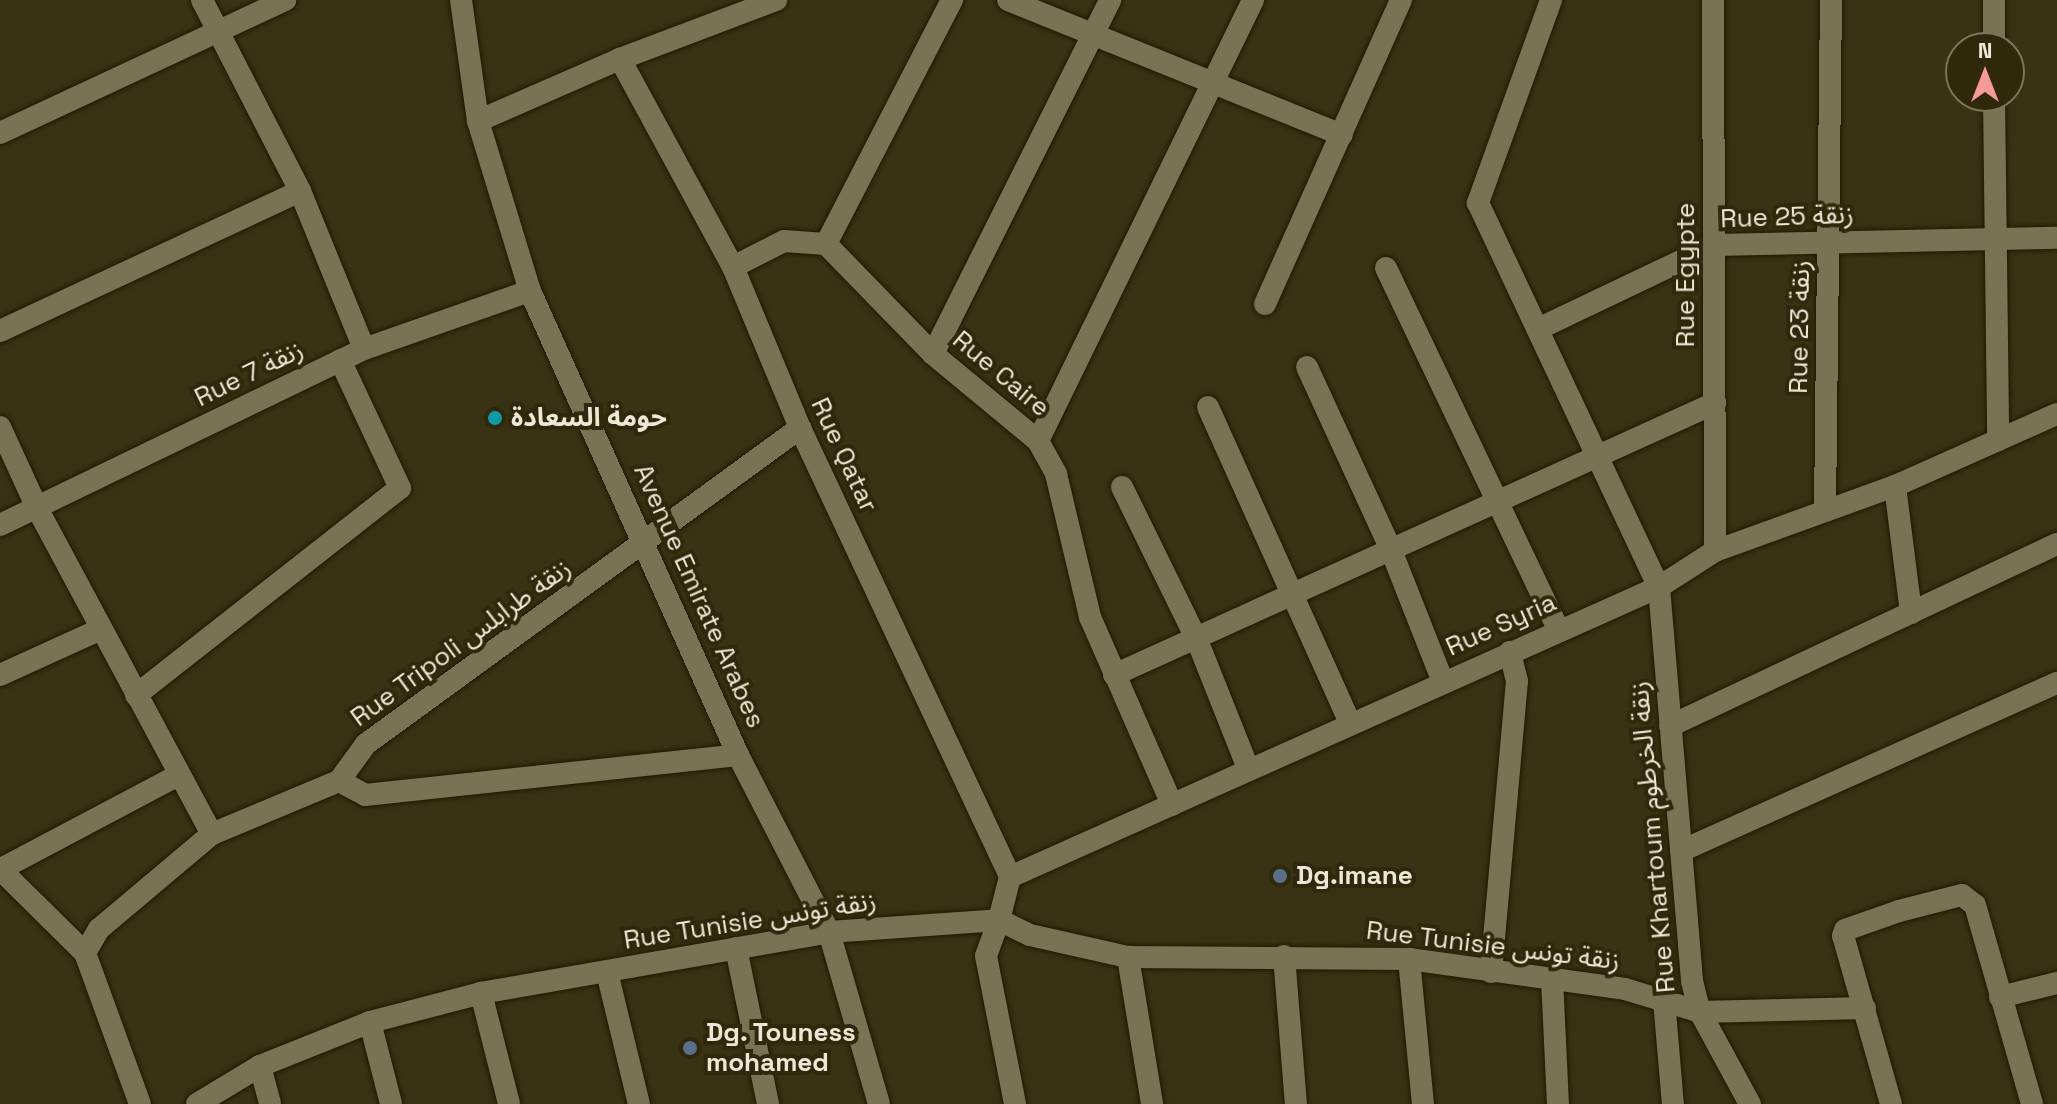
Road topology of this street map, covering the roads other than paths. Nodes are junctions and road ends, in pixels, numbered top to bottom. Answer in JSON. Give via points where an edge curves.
{"nodes":[{"id":1,"x":202,"y":0,"type":"edge"},
{"id":2,"x":285,"y":0,"type":"edge"},
{"id":3,"x":461,"y":0,"type":"edge"},
{"id":4,"x":776,"y":0,"type":"edge"},
{"id":5,"x":952,"y":0,"type":"edge"},
{"id":6,"x":1008,"y":0,"type":"edge"},
{"id":7,"x":1110,"y":0,"type":"edge"},
{"id":8,"x":1253,"y":0,"type":"edge"},
{"id":9,"x":1401,"y":0,"type":"edge"},
{"id":10,"x":1551,"y":0,"type":"edge"},
{"id":11,"x":1713,"y":0,"type":"edge"},
{"id":12,"x":1831,"y":0,"type":"edge"},
{"id":13,"x":1994,"y":0,"type":"edge"},
{"id":14,"x":1994,"y":32,"type":"edge"},
{"id":15,"x":218,"y":34,"type":"junction"},
{"id":16,"x":1094,"y":36,"type":"junction"},
{"id":17,"x":620,"y":59,"type":"junction"},
{"id":18,"x":1211,"y":85,"type":"junction"},
{"id":19,"x":1994,"y":112,"type":"edge"},
{"id":20,"x":478,"y":121,"type":"junction"},
{"id":21,"x":0,"y":133,"type":"edge"},
{"id":22,"x":1342,"y":135,"type":"junction"},
{"id":23,"x":300,"y":191,"type":"junction"},
{"id":24,"x":2057,"y":238,"type":"edge"},
{"id":25,"x":1993,"y":239,"type":"junction"},
{"id":26,"x":1830,"y":243,"type":"junction"},
{"id":27,"x":826,"y":244,"type":"junction"},
{"id":28,"x":1714,"y":245,"type":"junction"},
{"id":29,"x":733,"y":267,"type":"junction"},
{"id":30,"x":1386,"y":268,"type":"dead end"},
{"id":31,"x":530,"y":291,"type":"junction"},
{"id":32,"x":1265,"y":304,"type":"dead end"},
{"id":33,"x":1538,"y":329,"type":"junction"},
{"id":34,"x":0,"y":331,"type":"edge"},
{"id":35,"x":364,"y":349,"type":"junction"},
{"id":36,"x":933,"y":354,"type":"junction"},
{"id":37,"x":340,"y":360,"type":"junction"},
{"id":38,"x":1307,"y":367,"type":"dead end"},
{"id":39,"x":1715,"y":403,"type":"junction"},
{"id":40,"x":1208,"y":407,"type":"dead end"},
{"id":41,"x":2057,"y":414,"type":"edge"},
{"id":42,"x":0,"y":427,"type":"edge"},
{"id":43,"x":800,"y":428,"type":"junction"},
{"id":44,"x":1998,"y":440,"type":"junction"},
{"id":45,"x":1038,"y":441,"type":"junction"},
{"id":46,"x":1599,"y":455,"type":"junction"},
{"id":47,"x":1895,"y":486,"type":"junction"},
{"id":48,"x":1122,"y":487,"type":"dead end"},
{"id":49,"x":1496,"y":502,"type":"junction"},
{"id":50,"x":37,"y":508,"type":"junction"},
{"id":51,"x":1825,"y":511,"type":"junction"},
{"id":52,"x":0,"y":525,"type":"edge"},
{"id":53,"x":645,"y":541,"type":"junction"},
{"id":54,"x":2057,"y":544,"type":"edge"},
{"id":55,"x":1391,"y":550,"type":"junction"},
{"id":56,"x":1715,"y":551,"type":"junction"},
{"id":57,"x":1659,"y":587,"type":"junction"},
{"id":58,"x":1291,"y":596,"type":"junction"},
{"id":59,"x":1911,"y":613,"type":"junction"},
{"id":60,"x":101,"y":629,"type":"junction"},
{"id":61,"x":1559,"y":630,"type":"junction"},
{"id":62,"x":1197,"y":640,"type":"junction"},
{"id":63,"x":1510,"y":652,"type":"junction"},
{"id":64,"x":0,"y":675,"type":"edge"},
{"id":65,"x":1114,"y":675,"type":"junction"},
{"id":66,"x":1443,"y":682,"type":"junction"},
{"id":67,"x":2057,"y":683,"type":"edge"},
{"id":68,"x":136,"y":695,"type":"junction"},
{"id":69,"x":1350,"y":723,"type":"junction"},
{"id":70,"x":1670,"y":726,"type":"junction"},
{"id":71,"x":738,"y":755,"type":"junction"},
{"id":72,"x":1248,"y":768,"type":"junction"},
{"id":73,"x":177,"y":776,"type":"junction"},
{"id":74,"x":339,"y":781,"type":"junction"},
{"id":75,"x":1172,"y":805,"type":"junction"},
{"id":76,"x":212,"y":834,"type":"junction"},
{"id":77,"x":1681,"y":851,"type":"junction"},
{"id":78,"x":0,"y":869,"type":"edge"},
{"id":79,"x":1010,"y":877,"type":"junction"},
{"id":80,"x":999,"y":920,"type":"junction"},
{"id":81,"x":829,"y":932,"type":"junction"},
{"id":82,"x":736,"y":948,"type":"junction"},
{"id":83,"x":85,"y":953,"type":"junction"},
{"id":84,"x":1284,"y":956,"type":"junction"},
{"id":85,"x":1128,"y":957,"type":"junction"},
{"id":86,"x":1409,"y":959,"type":"junction"},
{"id":87,"x":607,"y":972,"type":"junction"},
{"id":88,"x":1491,"y":972,"type":"junction"},
{"id":89,"x":1552,"y":978,"type":"junction"},
{"id":90,"x":2057,"y":983,"type":"edge"},
{"id":91,"x":481,"y":993,"type":"junction"},
{"id":92,"x":2000,"y":997,"type":"junction"},
{"id":93,"x":1664,"y":1000,"type":"junction"},
{"id":94,"x":1865,"y":1008,"type":"junction"},
{"id":95,"x":1700,"y":1012,"type":"junction"},
{"id":96,"x":370,"y":1022,"type":"junction"},
{"id":97,"x":260,"y":1066,"type":"junction"},
{"id":98,"x":140,"y":1104,"type":"edge"},
{"id":99,"x":197,"y":1104,"type":"edge"},
{"id":100,"x":270,"y":1104,"type":"edge"},
{"id":101,"x":391,"y":1104,"type":"edge"},
{"id":102,"x":509,"y":1104,"type":"edge"},
{"id":103,"x":639,"y":1104,"type":"edge"},
{"id":104,"x":768,"y":1104,"type":"edge"},
{"id":105,"x":879,"y":1104,"type":"edge"},
{"id":106,"x":1015,"y":1104,"type":"edge"},
{"id":107,"x":1152,"y":1104,"type":"edge"},
{"id":108,"x":1296,"y":1104,"type":"edge"},
{"id":109,"x":1423,"y":1104,"type":"edge"},
{"id":110,"x":1558,"y":1104,"type":"edge"},
{"id":111,"x":1673,"y":1104,"type":"edge"},
{"id":112,"x":1750,"y":1104,"type":"edge"},
{"id":113,"x":1891,"y":1104,"type":"edge"},
{"id":114,"x":2032,"y":1104,"type":"edge"}],
"edges":[{"from":1,"to":15,"type":"street"},
{"from":2,"to":15,"type":"street"},
{"from":3,"to":20,"type":"street","name":"Avenue Emirate Arabes"},
{"from":4,"to":17,"type":"street"},
{"from":5,"to":27,"type":"street"},
{"from":6,"to":16,"type":"street"},
{"from":7,"to":16,"type":"street"},
{"from":8,"to":18,"type":"street"},
{"from":9,"to":22,"type":"street"},
{"from":10,"to":33,"type":"street","name":"Rue Khartoum زنقة الخرطوم","via":[[1478,203]]},
{"from":11,"to":28,"type":"street","name":"Rue Egypte"},
{"from":12,"to":26,"type":"street","name":"Rue 23 زنقة"},
{"from":13,"to":14,"type":"street"},
{"from":15,"to":21,"type":"street"},
{"from":15,"to":23,"type":"street"},
{"from":16,"to":18,"type":"street"},
{"from":16,"to":36,"type":"street"},
{"from":17,"to":20,"type":"street"},
{"from":17,"to":29,"type":"street","name":"Rue Qatar"},
{"from":18,"to":22,"type":"street"},
{"from":18,"to":45,"type":"street"},
{"from":19,"to":25,"type":"street"},
{"from":20,"to":31,"type":"street","name":"Avenue Emirate Arabes"},
{"from":22,"to":32,"type":"street"},
{"from":23,"to":34,"type":"street"},
{"from":23,"to":35,"type":"street"},
{"from":24,"to":25,"type":"street","name":"Rue 25 زنقة"},
{"from":25,"to":26,"type":"street","name":"Rue 25 زنقة"},
{"from":25,"to":44,"type":"street"},
{"from":26,"to":28,"type":"street","name":"Rue 25 زنقة"},
{"from":26,"to":51,"type":"street","name":"Rue 23 زنقة"},
{"from":27,"to":29,"type":"street","via":[[784,241]]},
{"from":27,"to":36,"type":"street","name":"Rue Caire"},
{"from":28,"to":33,"type":"street","name":"Rue 25 زنقة"},
{"from":28,"to":39,"type":"street","name":"Rue Egypte"},
{"from":29,"to":43,"type":"street","name":"Rue Qatar"},
{"from":30,"to":49,"type":"street"},
{"from":31,"to":35,"type":"street","name":"Rue 7 زنقة"},
{"from":31,"to":53,"type":"street","name":"Avenue Emirate Arabes"},
{"from":33,"to":46,"type":"street","name":"Rue Khartoum زنقة الخرطوم"},
{"from":35,"to":37,"type":"street","name":"Rue 7 زنقة"},
{"from":36,"to":45,"type":"street","name":"Rue Caire"},
{"from":37,"to":50,"type":"street","name":"Rue 7 زنقة"},
{"from":37,"to":68,"type":"street","via":[[400,488]]},
{"from":38,"to":55,"type":"street"},
{"from":39,"to":46,"type":"street"},
{"from":39,"to":56,"type":"street","name":"Rue Egypte"},
{"from":40,"to":58,"type":"street"},
{"from":41,"to":44,"type":"street","name":"Rue Syria"},
{"from":42,"to":50,"type":"street"},
{"from":43,"to":53,"type":"street","name":"Rue Tripoli زنقة طرابلس"},
{"from":43,"to":79,"type":"street","name":"Rue Qatar"},
{"from":44,"to":47,"type":"street","name":"Rue Syria"},
{"from":45,"to":65,"type":"street","name":"Rue Caire","via":[[1056,474],[1090,617]]},
{"from":46,"to":49,"type":"street"},
{"from":46,"to":57,"type":"street","name":"Rue Khartoum زنقة الخرطوم"},
{"from":47,"to":51,"type":"street","name":"Rue Syria"},
{"from":47,"to":59,"type":"street"},
{"from":48,"to":62,"type":"street"},
{"from":49,"to":55,"type":"street"},
{"from":49,"to":61,"type":"street"},
{"from":50,"to":52,"type":"street","name":"Rue 7 زنقة"},
{"from":50,"to":60,"type":"street"},
{"from":51,"to":56,"type":"street","name":"Rue Syria"},
{"from":53,"to":71,"type":"street","name":"Avenue Emirate Arabes"},
{"from":53,"to":74,"type":"street","name":"Rue Tripoli زنقة طرابلس","via":[[366,744]]},
{"from":54,"to":59,"type":"street"},
{"from":55,"to":58,"type":"street"},
{"from":55,"to":66,"type":"street"},
{"from":56,"to":57,"type":"street","name":"Rue Syria"},
{"from":57,"to":61,"type":"street","name":"Rue Syria"},
{"from":57,"to":70,"type":"street","name":"Rue Khartoum زنقة الخرطوم"},
{"from":58,"to":62,"type":"street"},
{"from":58,"to":69,"type":"street"},
{"from":59,"to":70,"type":"street"},
{"from":60,"to":64,"type":"street"},
{"from":60,"to":68,"type":"street"},
{"from":61,"to":63,"type":"street","name":"Rue Syria"},
{"from":62,"to":65,"type":"street"},
{"from":62,"to":72,"type":"street"},
{"from":63,"to":66,"type":"street","name":"Rue Syria"},
{"from":63,"to":88,"type":"street","via":[[1517,681]]},
{"from":65,"to":75,"type":"street","name":"Rue Caire"},
{"from":66,"to":69,"type":"street","name":"Rue Syria"},
{"from":67,"to":77,"type":"street"},
{"from":68,"to":73,"type":"street"},
{"from":69,"to":72,"type":"street","name":"Rue Syria"},
{"from":70,"to":77,"type":"street","name":"Rue Khartoum زنقة الخرطوم"},
{"from":71,"to":74,"type":"street","via":[[365,795]]},
{"from":71,"to":81,"type":"street","name":"Avenue Emirate Arabes"},
{"from":72,"to":75,"type":"street","name":"Rue Syria"},
{"from":73,"to":76,"type":"street"},
{"from":73,"to":78,"type":"street"},
{"from":74,"to":76,"type":"street"},
{"from":75,"to":79,"type":"street","name":"Rue Syria"},
{"from":76,"to":83,"type":"street","via":[[99,929]]},
{"from":77,"to":95,"type":"street","name":"Rue Khartoum زنقة الخرطوم"},
{"from":78,"to":83,"type":"street"},
{"from":79,"to":80,"type":"street"},
{"from":80,"to":81,"type":"street","name":"Rue Tunisie زنقة تونس"},
{"from":80,"to":85,"type":"street","name":"Rue Tunisie زنقة تونس","via":[[1030,935]]},
{"from":80,"to":106,"type":"street","via":[[986,956]]},
{"from":81,"to":82,"type":"street","name":"Rue Tunisie زنقة تونس"},
{"from":81,"to":105,"type":"street","name":"Avenue Emirate Arabes"},
{"from":82,"to":87,"type":"street","name":"Rue Tunisie زنقة تونس"},
{"from":82,"to":104,"type":"street"},
{"from":83,"to":98,"type":"street"},
{"from":84,"to":85,"type":"street","name":"Rue Tunisie زنقة تونس"},
{"from":84,"to":86,"type":"street","name":"Rue Tunisie زنقة تونس"},
{"from":84,"to":108,"type":"street"},
{"from":85,"to":107,"type":"street"},
{"from":86,"to":88,"type":"street","name":"Rue Tunisie زنقة تونس"},
{"from":86,"to":109,"type":"street"},
{"from":87,"to":91,"type":"street","name":"Rue Tunisie زنقة تونس"},
{"from":87,"to":103,"type":"street"},
{"from":88,"to":89,"type":"street","name":"Rue Tunisie زنقة تونس"},
{"from":89,"to":93,"type":"street","name":"Rue Tunisie زنقة تونس"},
{"from":89,"to":110,"type":"street"},
{"from":90,"to":92,"type":"street"},
{"from":91,"to":96,"type":"street","name":"Rue Tunisie زنقة تونس"},
{"from":91,"to":102,"type":"street"},
{"from":92,"to":94,"type":"street","via":[[1975,905],[1962,895],[1845,930],[1843,945]]},
{"from":92,"to":114,"type":"street"},
{"from":93,"to":95,"type":"street","name":"Rue Tunisie زنقة تونس"},
{"from":93,"to":111,"type":"street"},
{"from":94,"to":95,"type":"street","name":"Rue Khartoum زنقة الخرطوم"},
{"from":94,"to":113,"type":"street"},
{"from":95,"to":112,"type":"street"},
{"from":96,"to":97,"type":"street","name":"Rue Tunisie زنقة تونس"},
{"from":96,"to":101,"type":"street"},
{"from":97,"to":99,"type":"street","name":"Rue Tunisie زنقة تونس"},
{"from":97,"to":100,"type":"street"}]}
